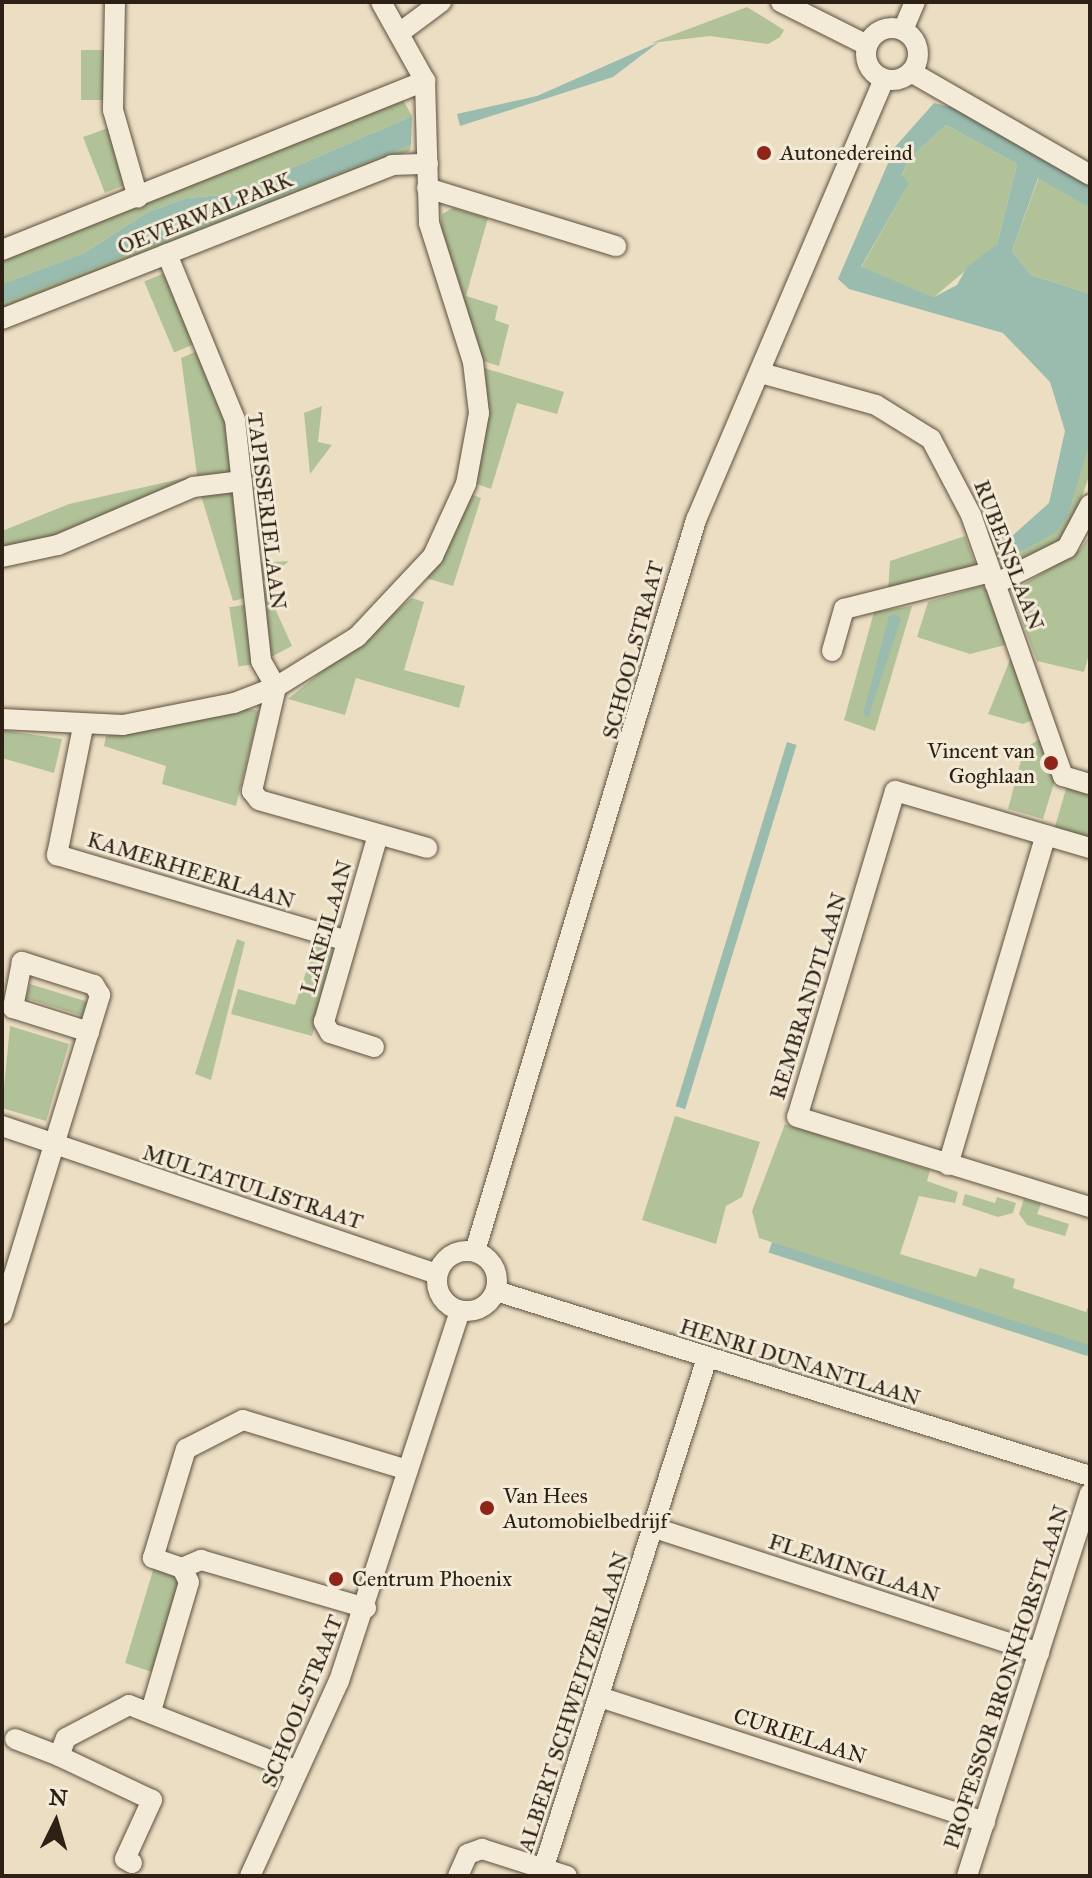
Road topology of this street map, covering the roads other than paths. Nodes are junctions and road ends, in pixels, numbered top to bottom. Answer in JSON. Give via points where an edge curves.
{"nodes":[{"id":1,"x":115,"y":2,"type":"edge"},
{"id":2,"x":381,"y":2,"type":"edge"},
{"id":3,"x":441,"y":2,"type":"edge"},
{"id":4,"x":781,"y":2,"type":"edge"},
{"id":5,"x":915,"y":2,"type":"edge"},
{"id":6,"x":903,"y":30,"type":"junction"},
{"id":7,"x":402,"y":31,"type":"junction"},
{"id":8,"x":867,"y":45,"type":"junction"},
{"id":9,"x":911,"y":72,"type":"junction"},
{"id":10,"x":884,"y":79,"type":"junction"},
{"id":11,"x":425,"y":81,"type":"junction"},
{"id":12,"x":428,"y":164,"type":"junction"},
{"id":13,"x":1090,"y":175,"type":"edge"},
{"id":14,"x":427,"y":188,"type":"junction"},
{"id":15,"x":138,"y":198,"type":"junction"},
{"id":16,"x":616,"y":246,"type":"dead end"},
{"id":17,"x":2,"y":250,"type":"edge"},
{"id":18,"x":167,"y":254,"type":"junction"},
{"id":19,"x":2,"y":319,"type":"edge"},
{"id":20,"x":761,"y":373,"type":"junction"},
{"id":21,"x":242,"y":481,"type":"junction"},
{"id":22,"x":1090,"y":505,"type":"edge"},
{"id":23,"x":2,"y":557,"type":"edge"},
{"id":24,"x":992,"y":578,"type":"junction"},
{"id":25,"x":832,"y":651,"type":"dead end"},
{"id":26,"x":276,"y":687,"type":"junction"},
{"id":27,"x":2,"y":719,"type":"edge"},
{"id":28,"x":83,"y":727,"type":"junction"},
{"id":29,"x":1090,"y":784,"type":"edge"},
{"id":30,"x":378,"y":835,"type":"junction"},
{"id":31,"x":1046,"y":835,"type":"junction"},
{"id":32,"x":427,"y":848,"type":"dead end"},
{"id":33,"x":1090,"y":848,"type":"edge"},
{"id":34,"x":347,"y":941,"type":"junction"},
{"id":35,"x":89,"y":1032,"type":"junction"},
{"id":36,"x":374,"y":1047,"type":"dead end"},
{"id":37,"x":2,"y":1126,"type":"edge"},
{"id":38,"x":53,"y":1147,"type":"junction"},
{"id":39,"x":948,"y":1165,"type":"junction"},
{"id":40,"x":1090,"y":1207,"type":"edge"},
{"id":41,"x":475,"y":1251,"type":"junction"},
{"id":42,"x":437,"y":1274,"type":"junction"},
{"id":43,"x":496,"y":1291,"type":"junction"},
{"id":44,"x":460,"y":1311,"type":"junction"},
{"id":45,"x":2,"y":1314,"type":"edge"},
{"id":46,"x":707,"y":1358,"type":"junction"},
{"id":47,"x":408,"y":1470,"type":"junction"},
{"id":48,"x":1090,"y":1476,"type":"edge"},
{"id":49,"x":1090,"y":1493,"type":"edge"},
{"id":50,"x":655,"y":1528,"type":"junction"},
{"id":51,"x":182,"y":1568,"type":"junction"},
{"id":52,"x":366,"y":1608,"type":"junction"},
{"id":53,"x":1039,"y":1653,"type":"junction"},
{"id":54,"x":600,"y":1697,"type":"junction"},
{"id":55,"x":151,"y":1711,"type":"junction"},
{"id":56,"x":15,"y":1739,"type":"dead end"},
{"id":57,"x":59,"y":1756,"type":"junction"},
{"id":58,"x":297,"y":1771,"type":"junction"},
{"id":59,"x":985,"y":1822,"type":"junction"},
{"id":60,"x":132,"y":1863,"type":"dead end"},
{"id":61,"x":543,"y":1872,"type":"edge"},
{"id":62,"x":250,"y":1876,"type":"edge"},
{"id":63,"x":458,"y":1876,"type":"edge"},
{"id":64,"x":567,"y":1876,"type":"edge"},
{"id":65,"x":967,"y":1876,"type":"edge"}],
"edges":[{"from":1,"to":15,"type":"street","via":[[110,84]]},
{"from":2,"to":7,"type":"street"},
{"from":3,"to":7,"type":"street"},
{"from":4,"to":8,"type":"street"},
{"from":5,"to":6,"type":"street"},
{"from":6,"to":8,"type":"street","via":[[886,29]]},
{"from":6,"to":9,"type":"street","via":[[917,49]]},
{"from":7,"to":11,"type":"street"},
{"from":8,"to":10,"type":"street","via":[[866,62]]},
{"from":9,"to":10,"type":"street"},
{"from":9,"to":13,"type":"street"},
{"from":10,"to":20,"type":"street","name":"SCHOOLSTRAAT"},
{"from":11,"to":12,"type":"street"},
{"from":11,"to":15,"type":"street","name":"OEVERWALPARK"},
{"from":12,"to":14,"type":"street"},
{"from":12,"to":18,"type":"street","name":"OEVERWALPARK","via":[[392,165]]},
{"from":14,"to":16,"type":"street"},
{"from":14,"to":26,"type":"street","via":[[433,242],[473,362],[479,413],[466,484],[433,556],[403,592],[357,637]]},
{"from":15,"to":17,"type":"street","name":"OEVERWALPARK"},
{"from":18,"to":19,"type":"street","name":"OEVERWALPARK"},
{"from":18,"to":21,"type":"street","name":"TAPISSERIELAAN","via":[[235,420]]},
{"from":20,"to":24,"type":"street","name":"RUBENSLAAN","via":[[876,405],[931,439],[971,515]]},
{"from":20,"to":41,"type":"street","name":"SCHOOLSTRAAT","via":[[696,520]]},
{"from":21,"to":23,"type":"street","via":[[193,487],[58,545]]},
{"from":21,"to":26,"type":"street","name":"TAPISSERIELAAN","via":[[261,661]]},
{"from":22,"to":24,"type":"street","via":[[1067,548]]},
{"from":24,"to":25,"type":"street","via":[[844,609]]},
{"from":24,"to":29,"type":"street","name":"RUBENSLAAN","via":[[1063,776]]},
{"from":26,"to":28,"type":"street","via":[[184,717]]},
{"from":26,"to":30,"type":"street","via":[[250,783],[259,800]]},
{"from":27,"to":28,"type":"street"},
{"from":28,"to":34,"type":"street","name":"KAMERHEERLAAN","via":[[57,855]]},
{"from":30,"to":32,"type":"street"},
{"from":30,"to":34,"type":"street","name":"LAKEILAAN"},
{"from":31,"to":33,"type":"street"},
{"from":31,"to":39,"type":"street"},
{"from":31,"to":39,"type":"street","name":"REMBRANDTLAAN","via":[[895,791],[797,1117]]},
{"from":34,"to":36,"type":"street","name":"LAKEILAAN","via":[[324,1022],[330,1033]]},
{"from":35,"to":35,"type":"street","via":[[13,1008],[22,962],[94,985],[100,995]]},
{"from":35,"to":38,"type":"street"},
{"from":37,"to":38,"type":"street","name":"MULTATULISTRAAT"},
{"from":38,"to":42,"type":"street","name":"MULTATULISTRAAT"},
{"from":38,"to":45,"type":"street"},
{"from":39,"to":40,"type":"street","name":"REMBRANDTLAAN"},
{"from":41,"to":42,"type":"street","via":[[456,1252]]},
{"from":41,"to":43,"type":"street","via":[[491,1263]]},
{"from":42,"to":44,"type":"street","via":[[439,1293]]},
{"from":43,"to":44,"type":"street","via":[[482,1307]]},
{"from":43,"to":46,"type":"street","name":"HENRI DUNANTLAAN"},
{"from":44,"to":47,"type":"street","name":"SCHOOLSTRAAT"},
{"from":46,"to":48,"type":"street","name":"HENRI DUNANTLAAN"},
{"from":46,"to":50,"type":"street","name":"ALBERT SCHWEITZERLAAN"},
{"from":47,"to":51,"type":"street","via":[[243,1420],[186,1449],[153,1558]]},
{"from":47,"to":52,"type":"street","name":"SCHOOLSTRAAT"},
{"from":49,"to":53,"type":"street","name":"PROFESSOR BRONKHORSTLAAN"},
{"from":50,"to":53,"type":"street","name":"FLEMINGLAAN"},
{"from":50,"to":54,"type":"street","name":"ALBERT SCHWEITZERLAAN"},
{"from":51,"to":52,"type":"street","via":[[217,1563]]},
{"from":51,"to":55,"type":"street","via":[[189,1582]]},
{"from":52,"to":58,"type":"street","name":"SCHOOLSTRAAT"},
{"from":53,"to":59,"type":"street","name":"PROFESSOR BRONKHORSTLAAN"},
{"from":54,"to":59,"type":"street","name":"CURIELAAN"},
{"from":54,"to":61,"type":"street","name":"ALBERT SCHWEITZERLAAN"},
{"from":55,"to":57,"type":"street","via":[[129,1705],[66,1738]]},
{"from":55,"to":58,"type":"street"},
{"from":56,"to":57,"type":"street"},
{"from":57,"to":60,"type":"street","via":[[152,1800],[125,1859]]},
{"from":58,"to":62,"type":"street","name":"SCHOOLSTRAAT"},
{"from":59,"to":65,"type":"street","name":"PROFESSOR BRONKHORSTLAAN"},
{"from":61,"to":63,"type":"street","via":[[482,1849],[468,1854]]},
{"from":61,"to":64,"type":"street"}]}
